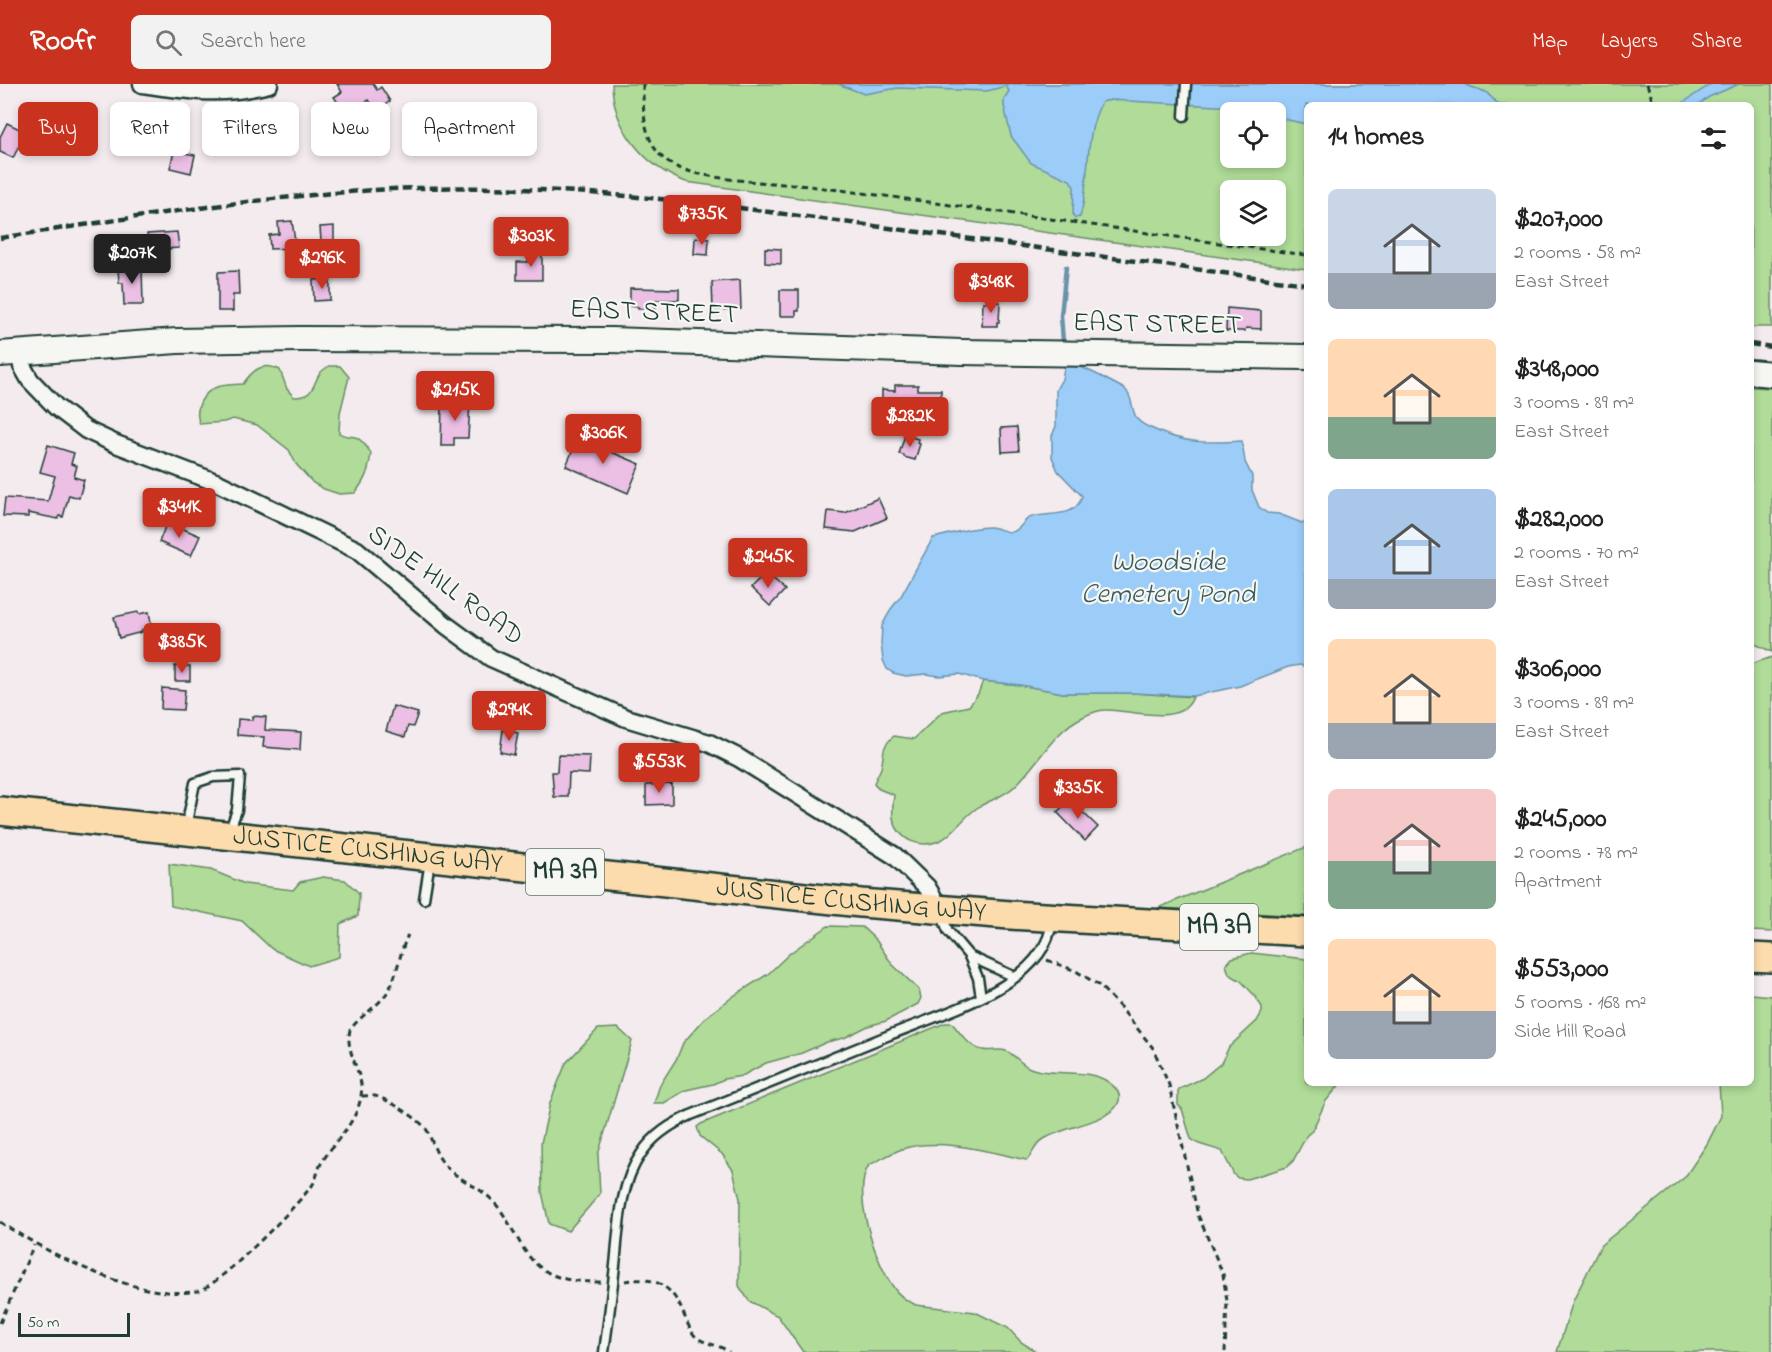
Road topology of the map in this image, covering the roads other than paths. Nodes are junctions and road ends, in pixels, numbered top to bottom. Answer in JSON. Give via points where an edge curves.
{"nodes":[{"id":1,"x":142,"y":84,"type":"edge"},
{"id":2,"x":269,"y":84,"type":"edge"},
{"id":3,"x":1186,"y":84,"type":"edge"},
{"id":4,"x":1184,"y":116,"type":"dead end"},
{"id":5,"x":10,"y":353,"type":"edge"},
{"id":6,"x":1304,"y":357,"type":"edge"},
{"id":7,"x":0,"y":811,"type":"edge"},
{"id":8,"x":185,"y":831,"type":"junction"},
{"id":9,"x":228,"y":836,"type":"junction"},
{"id":10,"x":431,"y":857,"type":"junction"},
{"id":11,"x":424,"y":898,"type":"dead end"},
{"id":12,"x":940,"y":909,"type":"junction"},
{"id":13,"x":1053,"y":917,"type":"junction"},
{"id":14,"x":1304,"y":932,"type":"edge"},
{"id":15,"x":969,"y":956,"type":"junction"},
{"id":16,"x":1754,"y":957,"type":"edge"},
{"id":17,"x":1772,"y":958,"type":"edge"},
{"id":18,"x":1015,"y":977,"type":"junction"},
{"id":19,"x":981,"y":997,"type":"junction"},
{"id":20,"x":604,"y":1352,"type":"edge"}],
"edges":[{"from":1,"to":2,"type":"street","via":[[217,93]]},
{"from":3,"to":4,"type":"lane"},
{"from":5,"to":6,"type":"main road","name":"EAST STREET","via":[[177,341],[414,339]]},
{"from":5,"to":12,"type":"street","name":"SIDE HILL ROAD","via":[[56,407],[86,430],[219,483],[357,549],[491,658],[617,714],[709,743],[739,758],[896,856],[927,887]]},
{"from":7,"to":8,"type":"main road","name":"JUSTICE CUSHING WAY","number":"MA 3A"},
{"from":8,"to":9,"type":"main road","name":"JUSTICE CUSHING WAY","number":"MA 3A"},
{"from":8,"to":9,"type":"lane","via":[[195,783],[213,777],[240,776],[237,810]]},
{"from":9,"to":10,"type":"main road","name":"JUSTICE CUSHING WAY","number":"MA 3A"},
{"from":10,"to":11,"type":"lane"},
{"from":10,"to":12,"type":"main road","name":"JUSTICE CUSHING WAY","number":"MA 3A"},
{"from":12,"to":13,"type":"main road","name":"JUSTICE CUSHING WAY","number":"MA 3A"},
{"from":12,"to":15,"type":"lane","via":[[948,932]]},
{"from":13,"to":14,"type":"main road","name":"JUSTICE CUSHING WAY","number":"MA 3A"},
{"from":13,"to":18,"type":"lane","via":[[1049,939],[1039,955]]},
{"from":15,"to":18,"type":"lane"},
{"from":15,"to":19,"type":"lane"},
{"from":16,"to":17,"type":"main road"},
{"from":18,"to":19,"type":"lane"},
{"from":19,"to":20,"type":"lane","via":[[665,1129],[647,1146],[630,1176],[621,1213]]}]}
